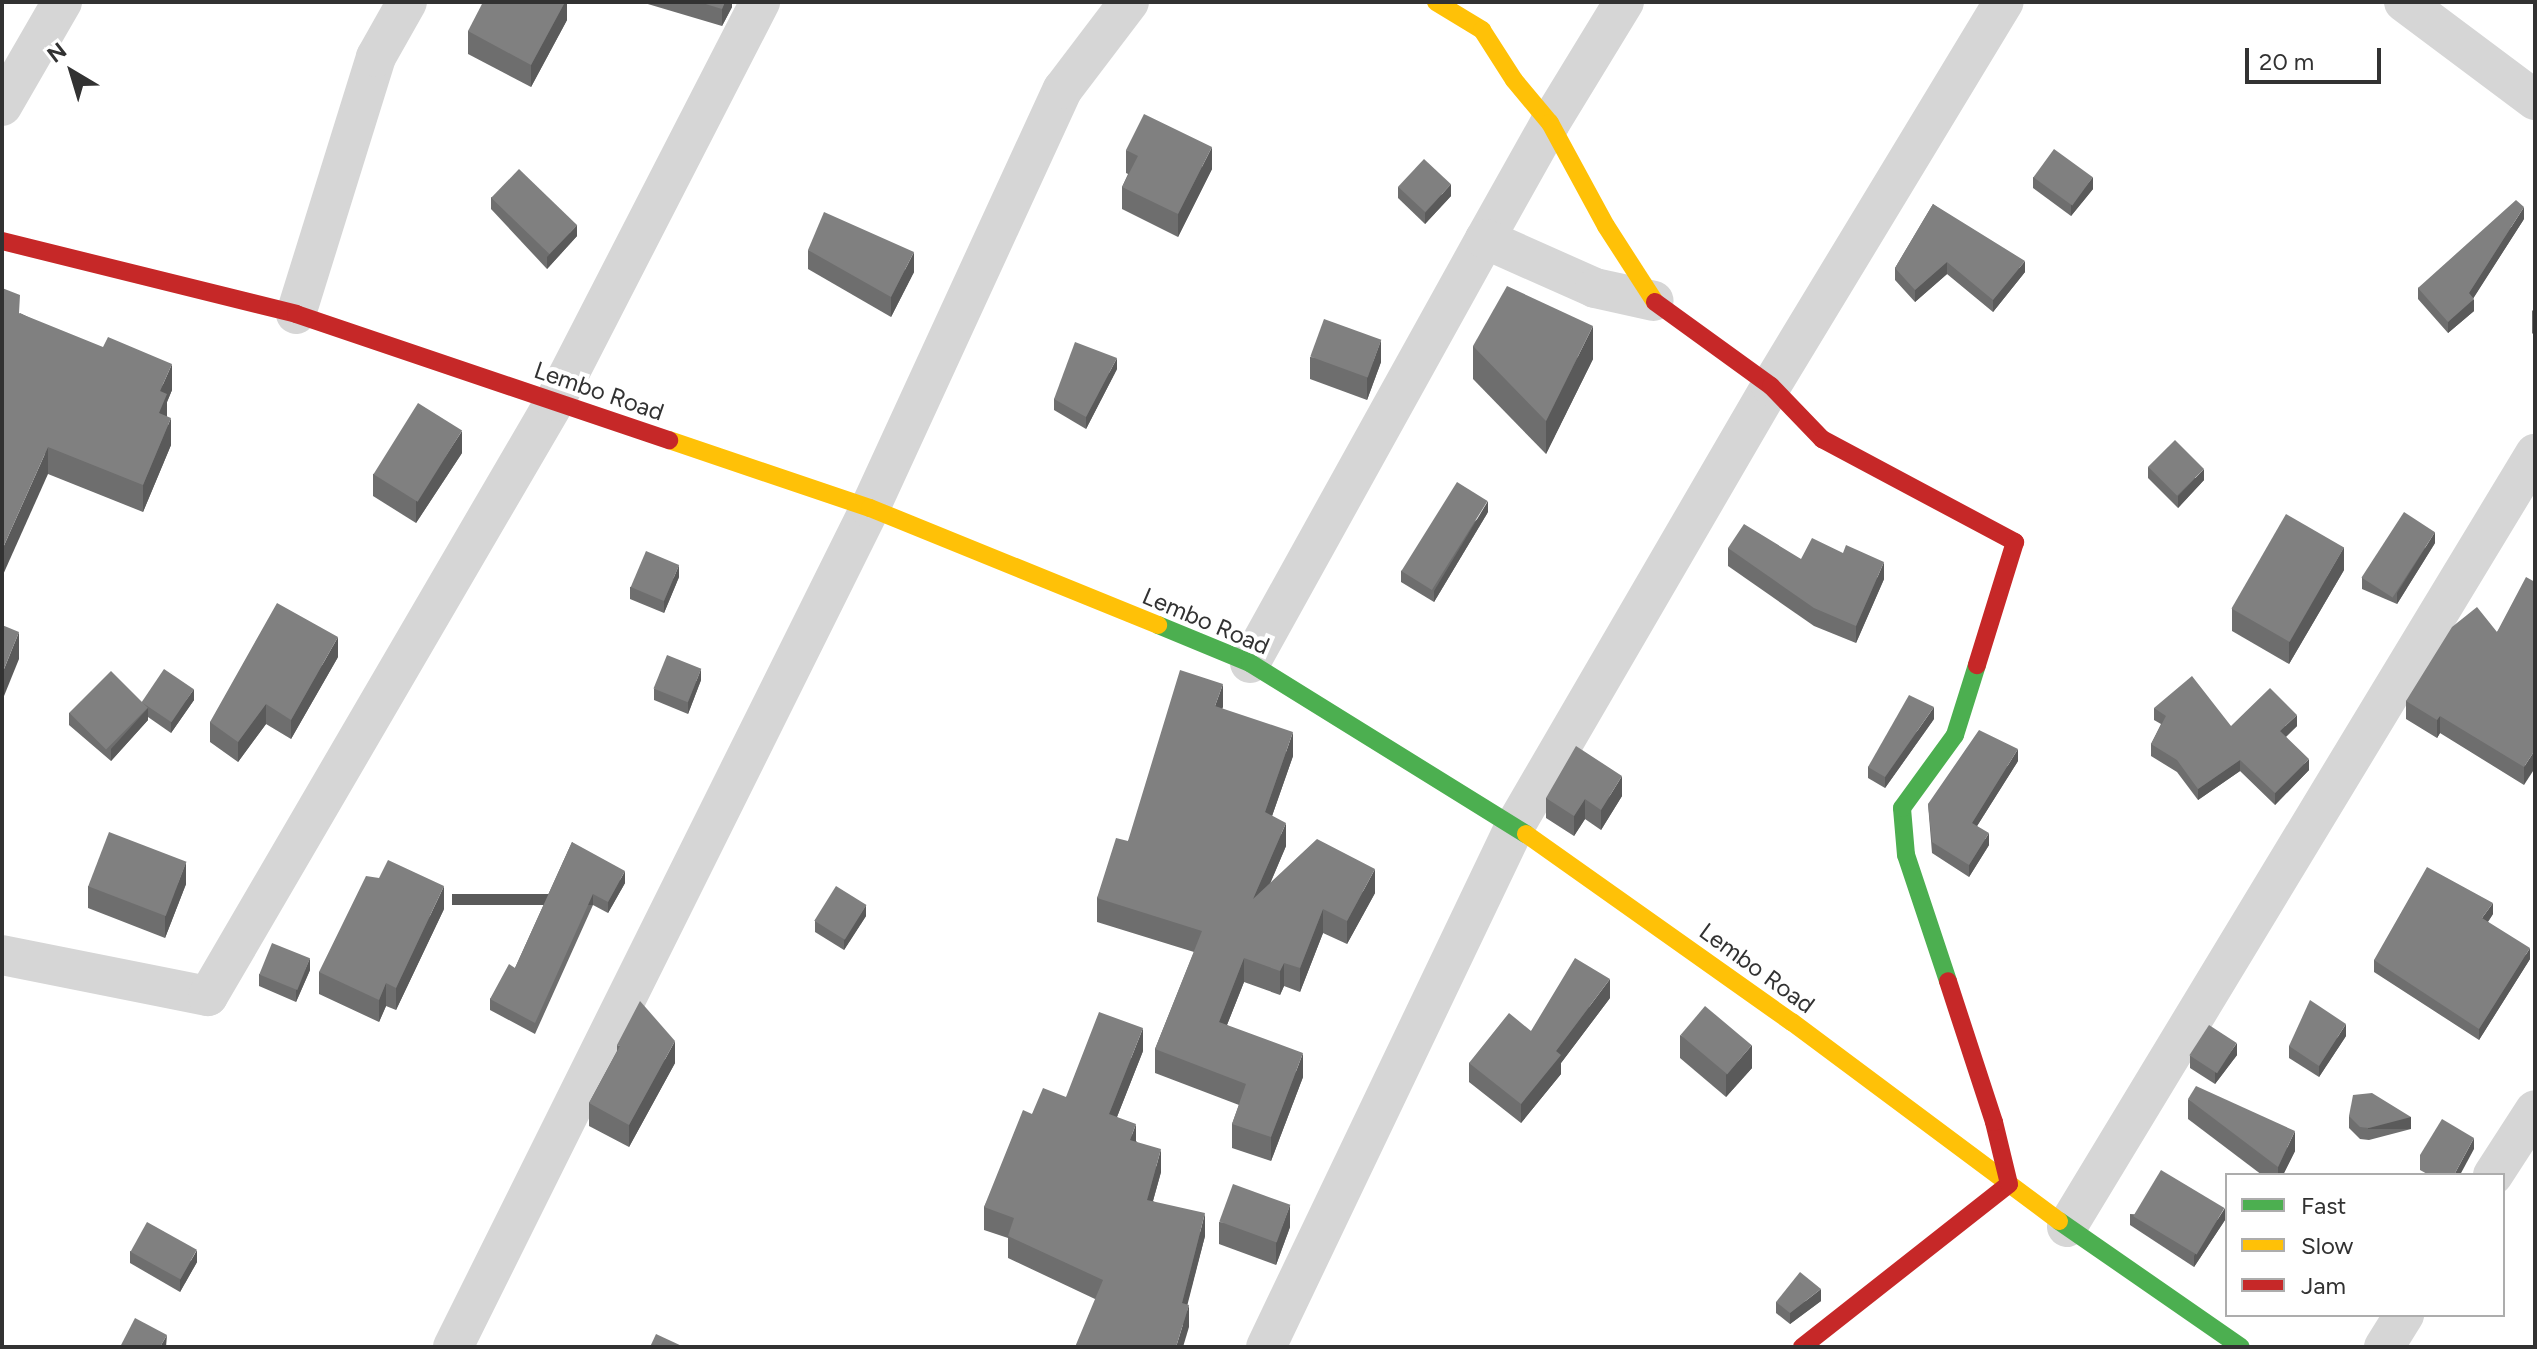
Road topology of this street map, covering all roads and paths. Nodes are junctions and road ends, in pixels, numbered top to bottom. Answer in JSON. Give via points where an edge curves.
{"nodes":[{"id":1,"x":62,"y":2,"type":"edge"},
{"id":2,"x":407,"y":2,"type":"edge"},
{"id":3,"x":760,"y":2,"type":"edge"},
{"id":4,"x":1129,"y":2,"type":"edge"},
{"id":5,"x":1436,"y":2,"type":"edge"},
{"id":6,"x":1624,"y":2,"type":"edge"},
{"id":7,"x":2004,"y":2,"type":"edge"},
{"id":8,"x":2422,"y":6,"type":"edge"},
{"id":9,"x":2535,"y":100,"type":"edge"},
{"id":10,"x":2,"y":106,"type":"edge"},
{"id":11,"x":1550,"y":123,"type":"junction"},
{"id":12,"x":1485,"y":239,"type":"junction"},
{"id":13,"x":2,"y":241,"type":"edge"},
{"id":14,"x":1654,"y":301,"type":"junction"},
{"id":15,"x":296,"y":314,"type":"junction"},
{"id":16,"x":1771,"y":386,"type":"junction"},
{"id":17,"x":555,"y":401,"type":"junction"},
{"id":18,"x":2535,"y":454,"type":"edge"},
{"id":19,"x":870,"y":508,"type":"junction"},
{"id":20,"x":1250,"y":663,"type":"junction"},
{"id":21,"x":1515,"y":826,"type":"junction"},
{"id":22,"x":2,"y":955,"type":"edge"},
{"id":23,"x":2535,"y":1110,"type":"edge"},
{"id":24,"x":2494,"y":1173,"type":"edge"},
{"id":25,"x":2009,"y":1184,"type":"junction"},
{"id":26,"x":2067,"y":1227,"type":"junction"},
{"id":27,"x":2403,"y":1317,"type":"edge"},
{"id":28,"x":453,"y":1347,"type":"edge"},
{"id":29,"x":1266,"y":1347,"type":"edge"},
{"id":30,"x":1802,"y":1347,"type":"edge"},
{"id":31,"x":2241,"y":1347,"type":"edge"},
{"id":32,"x":2384,"y":1347,"type":"edge"}],
"edges":[{"from":1,"to":10,"type":"street"},
{"from":2,"to":15,"type":"street","via":[[376,57]]},
{"from":3,"to":17,"type":"street"},
{"from":4,"to":19,"type":"street","via":[[1063,89]]},
{"from":5,"to":11,"type":"street","via":[[1482,30]]},
{"from":6,"to":11,"type":"street"},
{"from":7,"to":16,"type":"street"},
{"from":8,"to":9,"type":"street"},
{"from":11,"to":12,"type":"street"},
{"from":11,"to":14,"type":"street"},
{"from":12,"to":14,"type":"street","via":[[1595,288]]},
{"from":12,"to":20,"type":"street"},
{"from":13,"to":15,"type":"street","name":"Lembo Road"},
{"from":14,"to":16,"type":"street"},
{"from":15,"to":17,"type":"street","name":"Lembo Road"},
{"from":16,"to":21,"type":"street"},
{"from":16,"to":25,"type":"street","via":[[1822,439],[2015,542],[1955,735],[1902,808],[1906,855],[1994,1122]]},
{"from":17,"to":19,"type":"street","name":"Lembo Road"},
{"from":17,"to":22,"type":"street","via":[[208,996]]},
{"from":18,"to":26,"type":"street"},
{"from":19,"to":20,"type":"street","name":"Lembo Road"},
{"from":19,"to":28,"type":"street"},
{"from":20,"to":21,"type":"street","name":"Lembo Road"},
{"from":21,"to":25,"type":"street","name":"Lembo Road"},
{"from":21,"to":29,"type":"street"},
{"from":23,"to":24,"type":"street"},
{"from":25,"to":26,"type":"street","name":"Lembo Road"},
{"from":25,"to":30,"type":"street"},
{"from":26,"to":31,"type":"street","name":"Lembo Road"},
{"from":27,"to":32,"type":"street"}]}
